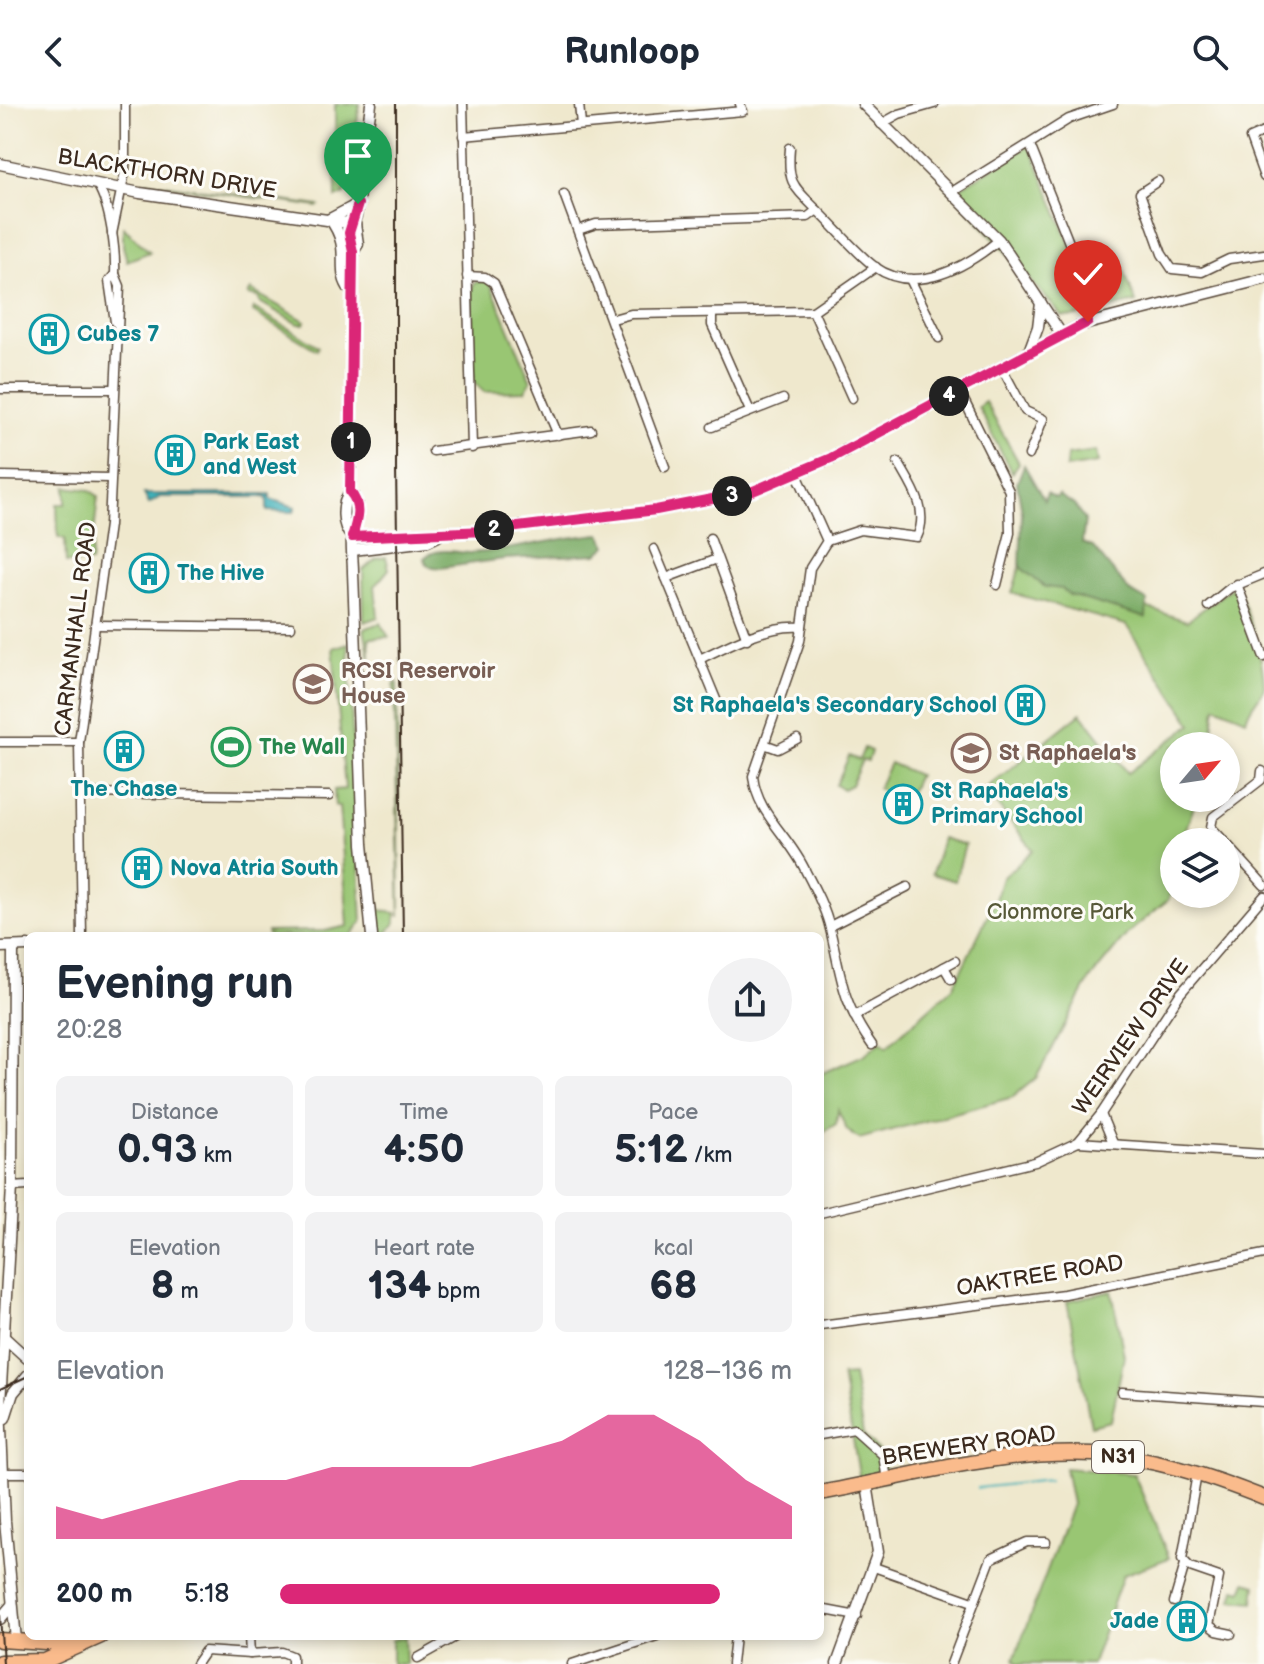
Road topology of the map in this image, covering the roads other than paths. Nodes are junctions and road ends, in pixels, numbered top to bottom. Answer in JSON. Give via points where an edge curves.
{"nodes":[{"id":1,"x":125,"y":104,"type":"edge"},
{"id":2,"x":371,"y":104,"type":"edge"},
{"id":3,"x":463,"y":104,"type":"edge"},
{"id":4,"x":579,"y":104,"type":"edge"},
{"id":5,"x":863,"y":104,"type":"edge"},
{"id":6,"x":934,"y":104,"type":"edge"},
{"id":7,"x":1113,"y":104,"type":"edge"},
{"id":8,"x":742,"y":108,"type":"edge"},
{"id":9,"x":881,"y":124,"type":"junction"},
{"id":10,"x":581,"y":125,"type":"junction"},
{"id":11,"x":1264,"y":132,"type":"edge"},
{"id":12,"x":463,"y":136,"type":"junction"},
{"id":13,"x":1030,"y":145,"type":"junction"},
{"id":14,"x":790,"y":148,"type":"dead end"},
{"id":15,"x":0,"y":164,"type":"edge"},
{"id":16,"x":1264,"y":177,"type":"edge"},
{"id":17,"x":1158,"y":181,"type":"dead end"},
{"id":18,"x":98,"y":186,"type":"junction"},
{"id":19,"x":121,"y":190,"type":"junction"},
{"id":20,"x":952,"y":192,"type":"junction"},
{"id":21,"x":564,"y":194,"type":"dead end"},
{"id":22,"x":358,"y":204,"type":"junction"},
{"id":23,"x":817,"y":210,"type":"junction"},
{"id":24,"x":330,"y":219,"type":"junction"},
{"id":25,"x":355,"y":224,"type":"junction"},
{"id":26,"x":578,"y":230,"type":"junction"},
{"id":27,"x":112,"y":235,"type":"junction"},
{"id":28,"x":999,"y":240,"type":"junction"},
{"id":29,"x":1264,"y":254,"type":"edge"},
{"id":30,"x":876,"y":267,"type":"junction"},
{"id":31,"x":1080,"y":270,"type":"dead end"},
{"id":32,"x":467,"y":276,"type":"junction"},
{"id":33,"x":910,"y":279,"type":"junction"},
{"id":34,"x":1264,"y":279,"type":"edge"},
{"id":35,"x":351,"y":291,"type":"junction"},
{"id":36,"x":1041,"y":303,"type":"junction"},
{"id":37,"x":813,"y":311,"type":"junction"},
{"id":38,"x":712,"y":313,"type":"junction"},
{"id":39,"x":613,"y":319,"type":"junction"},
{"id":40,"x":1062,"y":335,"type":"junction"},
{"id":41,"x":939,"y":338,"type":"dead end"},
{"id":42,"x":1028,"y":354,"type":"junction"},
{"id":43,"x":1002,"y":368,"type":"junction"},
{"id":44,"x":0,"y":389,"type":"edge"},
{"id":45,"x":114,"y":389,"type":"junction"},
{"id":46,"x":959,"y":390,"type":"junction"},
{"id":47,"x":852,"y":398,"type":"dead end"},
{"id":48,"x":783,"y":399,"type":"dead end"},
{"id":49,"x":750,"y":411,"type":"junction"},
{"id":50,"x":712,"y":427,"type":"dead end"},
{"id":51,"x":591,"y":430,"type":"dead end"},
{"id":52,"x":558,"y":435,"type":"junction"},
{"id":53,"x":472,"y":448,"type":"junction"},
{"id":54,"x":433,"y":451,"type":"dead end"},
{"id":55,"x":1029,"y":455,"type":"dead end"},
{"id":56,"x":898,"y":462,"type":"dead end"},
{"id":57,"x":665,"y":467,"type":"dead end"},
{"id":58,"x":797,"y":474,"type":"junction"},
{"id":59,"x":0,"y":476,"type":"edge"},
{"id":60,"x":110,"y":478,"type":"junction"},
{"id":61,"x":439,"y":535,"type":"junction"},
{"id":62,"x":352,"y":537,"type":"junction"},
{"id":63,"x":710,"y":538,"type":"dead end"},
{"id":64,"x":827,"y":541,"type":"junction"},
{"id":65,"x":654,"y":549,"type":"dead end"},
{"id":66,"x":353,"y":550,"type":"junction"},
{"id":67,"x":717,"y":559,"type":"junction"},
{"id":68,"x":1264,"y":574,"type":"edge"},
{"id":69,"x":666,"y":578,"type":"junction"},
{"id":70,"x":1237,"y":584,"type":"junction"},
{"id":71,"x":997,"y":585,"type":"dead end"},
{"id":72,"x":1208,"y":606,"type":"dead end"},
{"id":73,"x":95,"y":625,"type":"junction"},
{"id":74,"x":291,"y":627,"type":"dead end"},
{"id":75,"x":802,"y":627,"type":"junction"},
{"id":76,"x":747,"y":639,"type":"junction"},
{"id":77,"x":1264,"y":657,"type":"edge"},
{"id":78,"x":700,"y":659,"type":"junction"},
{"id":79,"x":720,"y":709,"type":"dead end"},
{"id":80,"x":797,"y":739,"type":"dead end"},
{"id":81,"x":0,"y":742,"type":"edge"},
{"id":82,"x":79,"y":742,"type":"junction"},
{"id":83,"x":764,"y":744,"type":"junction"},
{"id":84,"x":1262,"y":771,"type":"dead end"},
{"id":85,"x":78,"y":793,"type":"junction"},
{"id":86,"x":329,"y":796,"type":"dead end"},
{"id":87,"x":1212,"y":828,"type":"edge"},
{"id":88,"x":1240,"y":858,"type":"edge"},
{"id":89,"x":1264,"y":885,"type":"edge"},
{"id":90,"x":907,"y":887,"type":"dead end"},
{"id":91,"x":1264,"y":896,"type":"edge"},
{"id":92,"x":830,"y":926,"type":"junction"},
{"id":93,"x":82,"y":932,"type":"edge"},
{"id":94,"x":372,"y":932,"type":"edge"},
{"id":95,"x":24,"y":946,"type":"edge"},
{"id":96,"x":0,"y":947,"type":"edge"},
{"id":97,"x":13,"y":947,"type":"junction"},
{"id":98,"x":955,"y":961,"type":"dead end"},
{"id":99,"x":944,"y":967,"type":"junction"},
{"id":100,"x":951,"y":979,"type":"dead end"},
{"id":101,"x":854,"y":1016,"type":"junction"},
{"id":102,"x":873,"y":1044,"type":"dead end"},
{"id":103,"x":14,"y":1111,"type":"junction"},
{"id":104,"x":0,"y":1113,"type":"edge"},
{"id":105,"x":1101,"y":1114,"type":"junction"},
{"id":106,"x":1078,"y":1142,"type":"junction"},
{"id":107,"x":1113,"y":1143,"type":"junction"},
{"id":108,"x":1264,"y":1154,"type":"edge"},
{"id":109,"x":24,"y":1186,"type":"edge"},
{"id":110,"x":12,"y":1187,"type":"junction"},
{"id":111,"x":824,"y":1212,"type":"edge"},
{"id":112,"x":1264,"y":1254,"type":"edge"},
{"id":113,"x":824,"y":1324,"type":"edge"},
{"id":114,"x":4,"y":1336,"type":"edge"},
{"id":115,"x":24,"y":1356,"type":"edge"},
{"id":116,"x":24,"y":1360,"type":"edge"},
{"id":117,"x":2,"y":1362,"type":"edge"},
{"id":118,"x":24,"y":1380,"type":"edge"},
{"id":119,"x":1122,"y":1392,"type":"dead end"},
{"id":120,"x":0,"y":1397,"type":"edge"},
{"id":121,"x":1264,"y":1402,"type":"edge"},
{"id":122,"x":3,"y":1423,"type":"junction"},
{"id":123,"x":824,"y":1434,"type":"edge"},
{"id":124,"x":3,"y":1473,"type":"junction"},
{"id":125,"x":24,"y":1473,"type":"edge"},
{"id":126,"x":1197,"y":1474,"type":"junction"},
{"id":127,"x":887,"y":1480,"type":"junction"},
{"id":128,"x":867,"y":1484,"type":"junction"},
{"id":129,"x":824,"y":1492,"type":"edge"},
{"id":130,"x":1264,"y":1498,"type":"edge"},
{"id":131,"x":1046,"y":1542,"type":"dead end"},
{"id":132,"x":1185,"y":1564,"type":"junction"},
{"id":133,"x":874,"y":1567,"type":"junction"},
{"id":134,"x":973,"y":1602,"type":"junction"},
{"id":135,"x":1174,"y":1602,"type":"dead end"},
{"id":136,"x":12,"y":1605,"type":"junction"},
{"id":137,"x":824,"y":1610,"type":"edge"},
{"id":138,"x":857,"y":1616,"type":"junction"},
{"id":139,"x":0,"y":1619,"type":"edge"},
{"id":140,"x":1231,"y":1634,"type":"dead end"},
{"id":141,"x":0,"y":1640,"type":"edge"},
{"id":142,"x":16,"y":1640,"type":"junction"},
{"id":143,"x":90,"y":1640,"type":"edge"},
{"id":144,"x":249,"y":1640,"type":"edge"},
{"id":145,"x":450,"y":1640,"type":"edge"},
{"id":146,"x":645,"y":1640,"type":"edge"},
{"id":147,"x":735,"y":1640,"type":"edge"},
{"id":148,"x":77,"y":1645,"type":"junction"},
{"id":149,"x":250,"y":1654,"type":"junction"},
{"id":150,"x":418,"y":1658,"type":"dead end"},
{"id":151,"x":0,"y":1662,"type":"edge"},
{"id":152,"x":22,"y":1663,"type":"edge"},
{"id":153,"x":196,"y":1664,"type":"edge"},
{"id":154,"x":292,"y":1664,"type":"edge"},
{"id":155,"x":572,"y":1664,"type":"edge"},
{"id":156,"x":732,"y":1664,"type":"edge"},
{"id":157,"x":837,"y":1664,"type":"edge"},
{"id":158,"x":951,"y":1664,"type":"edge"}],
"edges":[{"from":1,"to":19,"type":"street","name":"CARMANHALL ROAD"},
{"from":2,"to":22,"type":"street"},
{"from":3,"to":12,"type":"street"},
{"from":4,"to":10,"type":"street"},
{"from":5,"to":9,"type":"street"},
{"from":6,"to":9,"type":"street"},
{"from":7,"to":13,"type":"street","via":[[1069,119]]},
{"from":8,"to":10,"type":"street"},
{"from":9,"to":20,"type":"street"},
{"from":10,"to":12,"type":"street"},
{"from":11,"to":16,"type":"street","via":[[1250,138]]},
{"from":12,"to":32,"type":"street"},
{"from":13,"to":20,"type":"street"},
{"from":13,"to":31,"type":"street"},
{"from":14,"to":23,"type":"street","via":[[791,184]]},
{"from":15,"to":18,"type":"street","name":"BLACKTHORN DRIVE"},
{"from":17,"to":29,"type":"street","via":[[1140,193],[1172,269],[1202,272],[1229,259]]},
{"from":18,"to":19,"type":"street","name":"BLACKTHORN DRIVE"},
{"from":18,"to":27,"type":"street","name":"CARMANHALL ROAD"},
{"from":19,"to":24,"type":"street","name":"BLACKTHORN DRIVE"},
{"from":19,"to":27,"type":"street","name":"CARMANHALL ROAD"},
{"from":20,"to":28,"type":"street"},
{"from":21,"to":26,"type":"street"},
{"from":22,"to":24,"type":"street"},
{"from":22,"to":25,"type":"street"},
{"from":23,"to":26,"type":"street","via":[[797,220],[596,224]]},
{"from":23,"to":30,"type":"street"},
{"from":24,"to":25,"type":"street","name":"BLACKTHORN DRIVE"},
{"from":24,"to":35,"type":"street","via":[[343,239],[343,281]]},
{"from":25,"to":35,"type":"street","via":[[349,233]]},
{"from":26,"to":39,"type":"street"},
{"from":27,"to":45,"type":"street","name":"CARMANHALL ROAD","via":[[120,281]]},
{"from":28,"to":33,"type":"street","via":[[954,269]]},
{"from":28,"to":36,"type":"street"},
{"from":30,"to":33,"type":"street"},
{"from":30,"to":37,"type":"street"},
{"from":32,"to":52,"type":"street","via":[[494,283]]},
{"from":32,"to":53,"type":"street"},
{"from":33,"to":41,"type":"street"},
{"from":34,"to":40,"type":"street","via":[[1088,322]]},
{"from":35,"to":62,"type":"street","via":[[350,492],[357,511]]},
{"from":36,"to":40,"type":"street"},
{"from":36,"to":42,"type":"street"},
{"from":37,"to":38,"type":"street"},
{"from":37,"to":47,"type":"street"},
{"from":38,"to":39,"type":"street"},
{"from":38,"to":49,"type":"street","via":[[712,325]]},
{"from":39,"to":57,"type":"street"},
{"from":40,"to":42,"type":"street"},
{"from":42,"to":43,"type":"street"},
{"from":43,"to":46,"type":"street"},
{"from":43,"to":55,"type":"street","via":[[1025,411],[1043,419]]},
{"from":44,"to":45,"type":"street"},
{"from":45,"to":60,"type":"street","name":"CARMANHALL ROAD"},
{"from":46,"to":58,"type":"street"},
{"from":46,"to":71,"type":"street","via":[[1009,491],[1010,533]]},
{"from":48,"to":49,"type":"street"},
{"from":49,"to":50,"type":"street"},
{"from":51,"to":52,"type":"street"},
{"from":52,"to":53,"type":"street"},
{"from":53,"to":54,"type":"street"},
{"from":56,"to":64,"type":"street","via":[[920,503],[923,518],[917,537],[860,530]]},
{"from":58,"to":61,"type":"street","via":[[700,504]]},
{"from":58,"to":64,"type":"street"},
{"from":59,"to":60,"type":"street"},
{"from":60,"to":73,"type":"street","name":"CARMANHALL ROAD"},
{"from":61,"to":62,"type":"street"},
{"from":61,"to":66,"type":"street","via":[[428,541]]},
{"from":62,"to":66,"type":"street"},
{"from":63,"to":67,"type":"street"},
{"from":64,"to":75,"type":"street","via":[[810,568]]},
{"from":65,"to":69,"type":"street"},
{"from":66,"to":94,"type":"street","via":[[363,844]]},
{"from":67,"to":69,"type":"street"},
{"from":67,"to":76,"type":"street"},
{"from":68,"to":70,"type":"street"},
{"from":69,"to":78,"type":"street"},
{"from":70,"to":72,"type":"street"},
{"from":70,"to":77,"type":"street"},
{"from":73,"to":74,"type":"street"},
{"from":73,"to":82,"type":"street","name":"CARMANHALL ROAD"},
{"from":75,"to":76,"type":"street","via":[[787,626]]},
{"from":75,"to":83,"type":"street"},
{"from":76,"to":78,"type":"street"},
{"from":78,"to":79,"type":"street"},
{"from":80,"to":83,"type":"street","via":[[778,749]]},
{"from":81,"to":82,"type":"street"},
{"from":82,"to":85,"type":"street","name":"CARMANHALL ROAD"},
{"from":83,"to":92,"type":"street","via":[[753,776],[760,806],[805,869]]},
{"from":84,"to":87,"type":"street","via":[[1261,780],[1213,817]]},
{"from":85,"to":86,"type":"street"},
{"from":85,"to":93,"type":"street","name":"CARMANHALL ROAD"},
{"from":88,"to":89,"type":"street"},
{"from":90,"to":92,"type":"street"},
{"from":91,"to":105,"type":"street","name":"WEIRVIEW DRIVE","via":[[1180,994]]},
{"from":92,"to":101,"type":"street","via":[[840,984]]},
{"from":95,"to":97,"type":"street"},
{"from":96,"to":97,"type":"street"},
{"from":97,"to":103,"type":"street"},
{"from":98,"to":99,"type":"street"},
{"from":99,"to":100,"type":"street"},
{"from":99,"to":101,"type":"street"},
{"from":101,"to":102,"type":"street"},
{"from":103,"to":104,"type":"street"},
{"from":103,"to":110,"type":"street"},
{"from":105,"to":106,"type":"street","name":"WEIRVIEW DRIVE"},
{"from":105,"to":107,"type":"street"},
{"from":106,"to":107,"type":"street"},
{"from":106,"to":111,"type":"street","name":"WEIRVIEW DRIVE","via":[[1035,1162]]},
{"from":107,"to":108,"type":"street"},
{"from":109,"to":110,"type":"street"},
{"from":110,"to":114,"type":"street"},
{"from":112,"to":113,"type":"street","name":"OAKTREE ROAD","via":[[1064,1294]]},
{"from":114,"to":115,"type":"street"},
{"from":114,"to":117,"type":"street"},
{"from":116,"to":117,"type":"street"},
{"from":117,"to":120,"type":"street"},
{"from":118,"to":122,"type":"street","via":[[13,1393]]},
{"from":119,"to":121,"type":"street"},
{"from":120,"to":122,"type":"street"},
{"from":122,"to":124,"type":"street"},
{"from":123,"to":127,"type":"street","via":[[854,1429],[883,1455]]},
{"from":124,"to":125,"type":"street"},
{"from":124,"to":136,"type":"street"},
{"from":126,"to":127,"type":"highway","name":"BREWERY ROAD","number":"N31","via":[[1128,1458],[1056,1454]]},
{"from":126,"to":130,"type":"highway","name":"BREWERY ROAD","number":"N31"},
{"from":126,"to":132,"type":"street","via":[[1181,1555]]},
{"from":127,"to":128,"type":"highway","name":"BREWERY ROAD","number":"N31"},
{"from":128,"to":129,"type":"highway","name":"BREWERY ROAD","number":"N31"},
{"from":128,"to":133,"type":"street","via":[[878,1548]]},
{"from":131,"to":134,"type":"street","via":[[1027,1542],[996,1554]]},
{"from":132,"to":135,"type":"street"},
{"from":132,"to":140,"type":"street","via":[[1219,1577],[1209,1625]]},
{"from":133,"to":134,"type":"street"},
{"from":133,"to":138,"type":"street"},
{"from":134,"to":158,"type":"street"},
{"from":136,"to":139,"type":"street"},
{"from":136,"to":142,"type":"street"},
{"from":137,"to":138,"type":"street"},
{"from":138,"to":157,"type":"street"},
{"from":141,"to":142,"type":"highway"},
{"from":142,"to":148,"type":"highway"},
{"from":143,"to":148,"type":"highway"},
{"from":144,"to":149,"type":"street"},
{"from":145,"to":150,"type":"street"},
{"from":146,"to":155,"type":"street"},
{"from":147,"to":156,"type":"street"},
{"from":148,"to":152,"type":"highway","via":[[45,1661]]},
{"from":149,"to":153,"type":"street","via":[[205,1651]]},
{"from":149,"to":154,"type":"street","via":[[286,1652]]},
{"from":151,"to":152,"type":"highway"}]}
